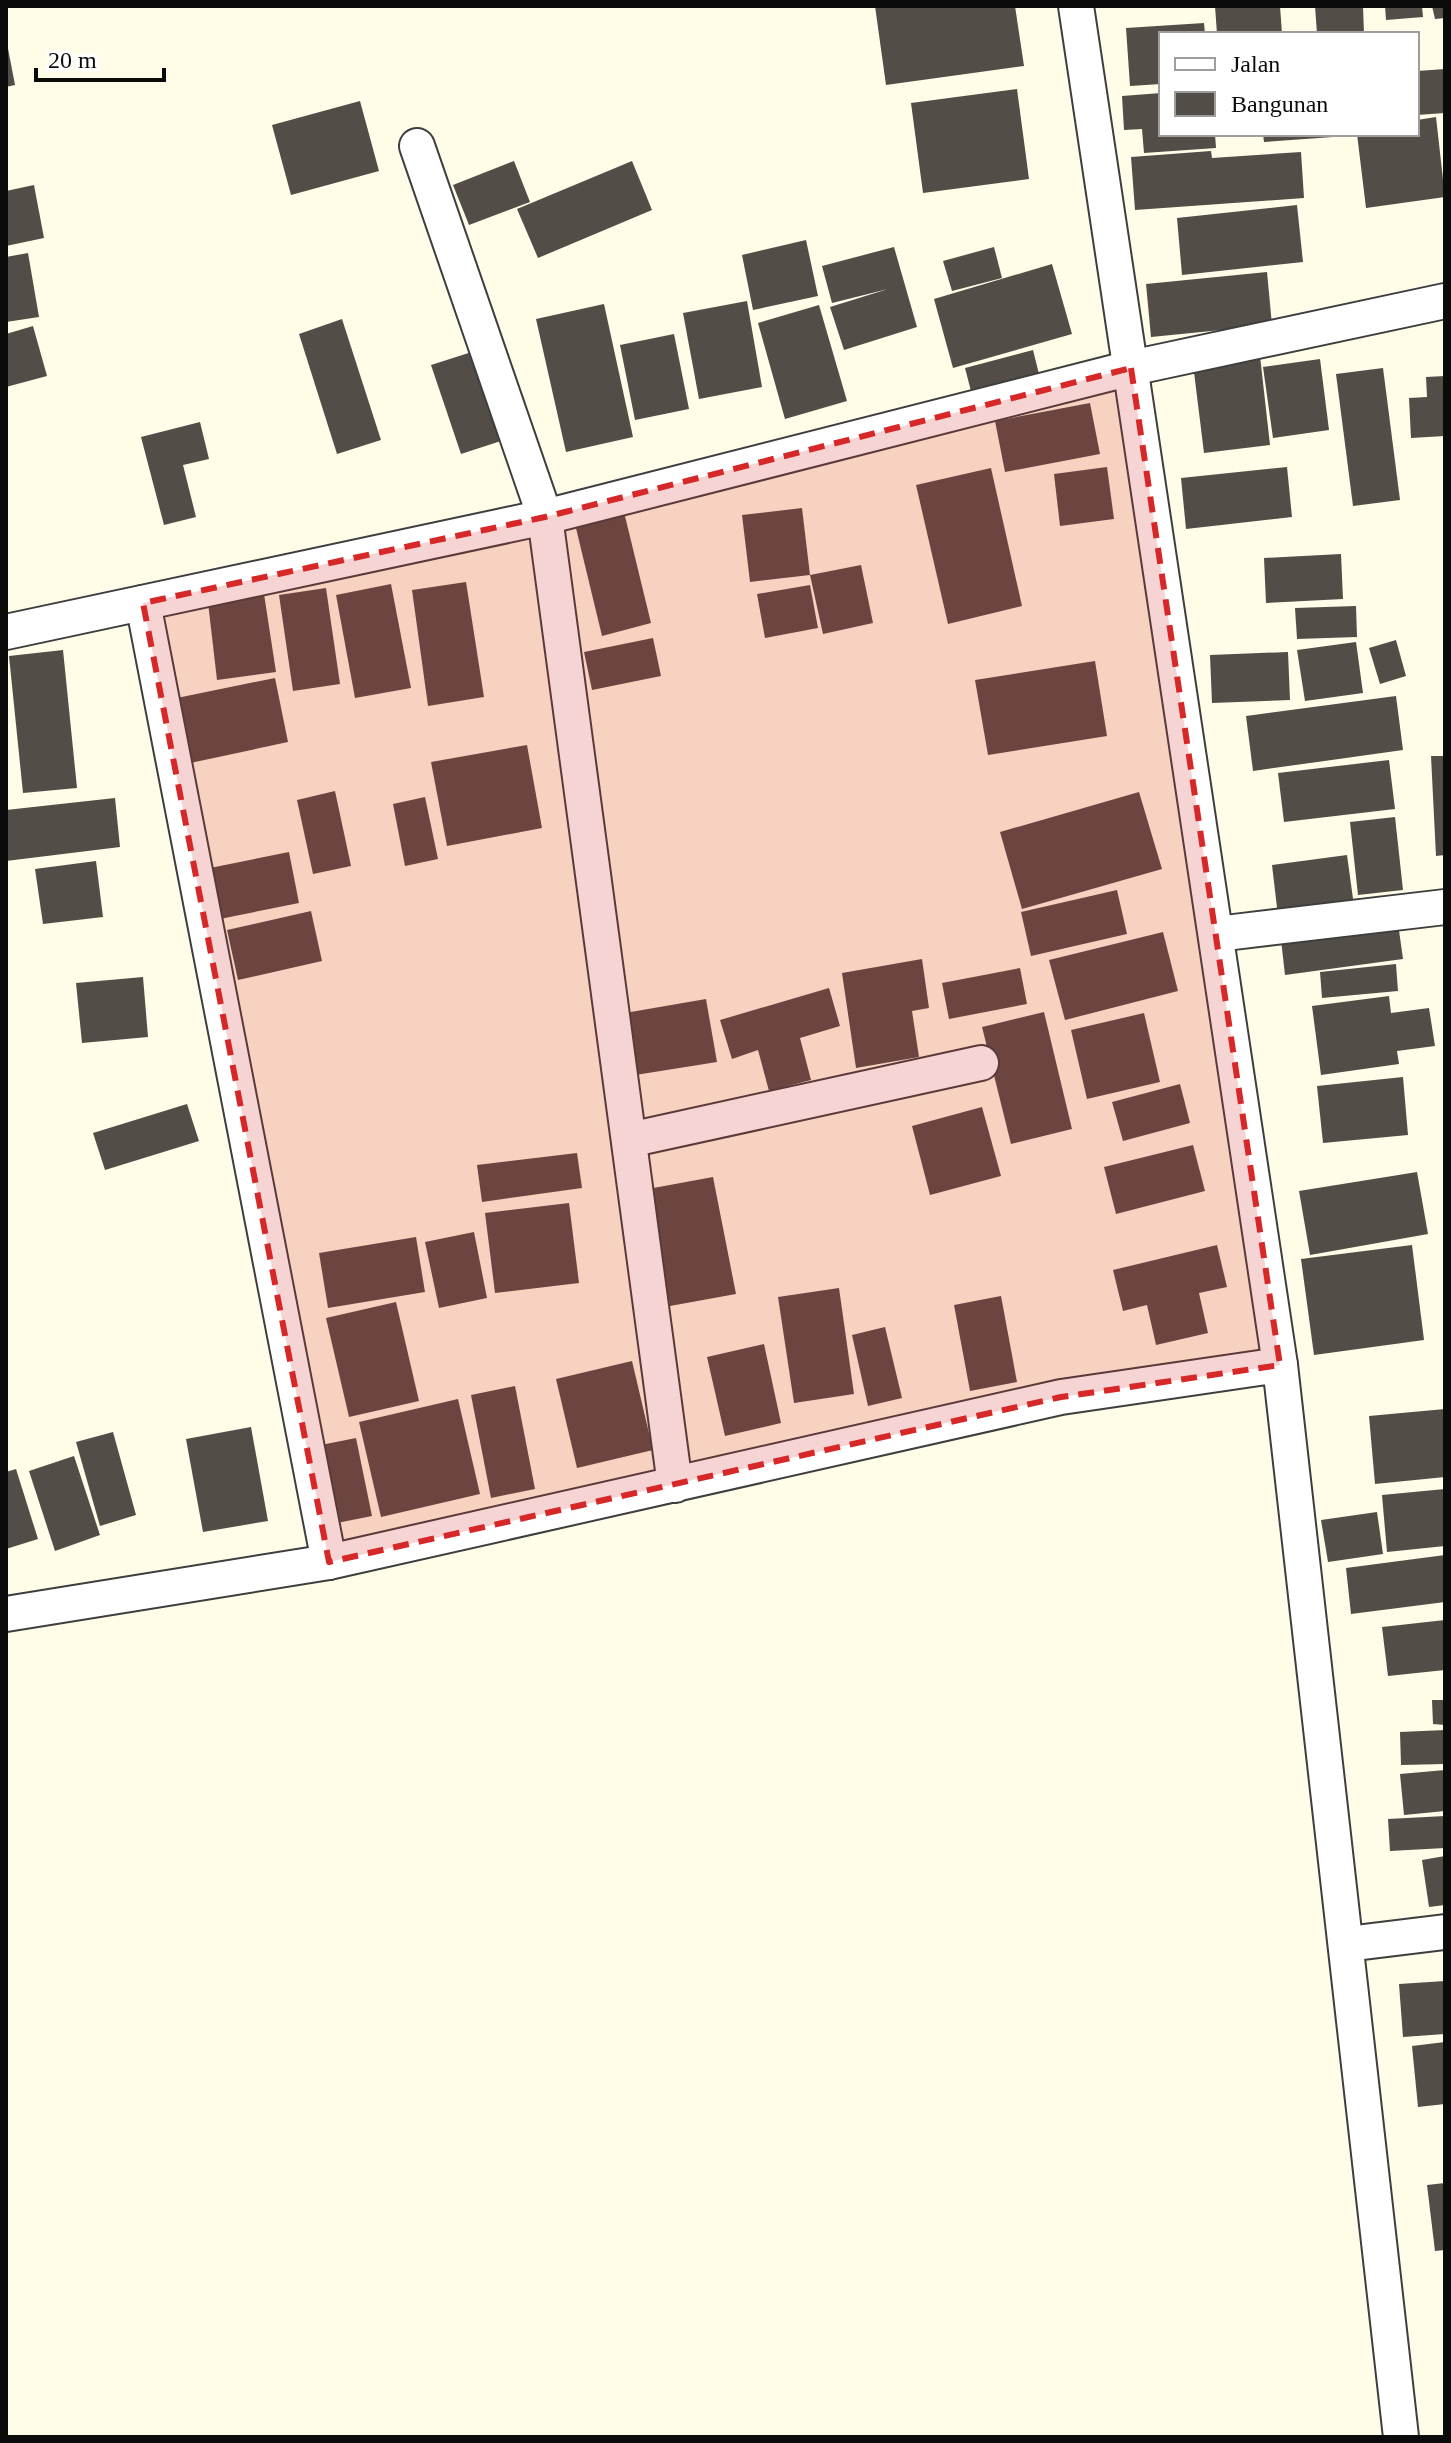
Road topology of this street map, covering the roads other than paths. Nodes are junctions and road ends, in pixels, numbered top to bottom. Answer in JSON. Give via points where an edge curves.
{"nodes":[{"id":1,"x":1076,"y":6,"type":"edge"},
{"id":2,"x":417,"y":146,"type":"dead end"},
{"id":3,"x":1445,"y":301,"type":"edge"},
{"id":4,"x":1131,"y":368,"type":"junction"},
{"id":5,"x":545,"y":517,"type":"junction"},
{"id":6,"x":143,"y":603,"type":"junction"},
{"id":7,"x":6,"y":632,"type":"edge"},
{"id":8,"x":1445,"y":907,"type":"edge"},
{"id":9,"x":1217,"y":934,"type":"junction"},
{"id":10,"x":981,"y":1063,"type":"dead end"},
{"id":11,"x":629,"y":1140,"type":"junction"},
{"id":12,"x":1280,"y":1365,"type":"junction"},
{"id":13,"x":675,"y":1485,"type":"junction"},
{"id":14,"x":329,"y":1562,"type":"junction"},
{"id":15,"x":6,"y":1614,"type":"edge"},
{"id":16,"x":1445,"y":1932,"type":"edge"},
{"id":17,"x":1347,"y":1944,"type":"junction"},
{"id":18,"x":1401,"y":2437,"type":"edge"}],
"edges":[{"from":1,"to":4,"type":"street"},
{"from":2,"to":5,"type":"street"},
{"from":3,"to":4,"type":"street"},
{"from":4,"to":5,"type":"street"},
{"from":4,"to":9,"type":"street"},
{"from":5,"to":6,"type":"street"},
{"from":5,"to":11,"type":"street"},
{"from":6,"to":7,"type":"street"},
{"from":6,"to":14,"type":"street"},
{"from":8,"to":9,"type":"street"},
{"from":9,"to":12,"type":"street"},
{"from":10,"to":11,"type":"street"},
{"from":11,"to":13,"type":"street"},
{"from":12,"to":13,"type":"street","via":[[1061,1397]]},
{"from":12,"to":17,"type":"street"},
{"from":13,"to":14,"type":"street"},
{"from":14,"to":15,"type":"street"},
{"from":16,"to":17,"type":"street"},
{"from":17,"to":18,"type":"street"}]}
